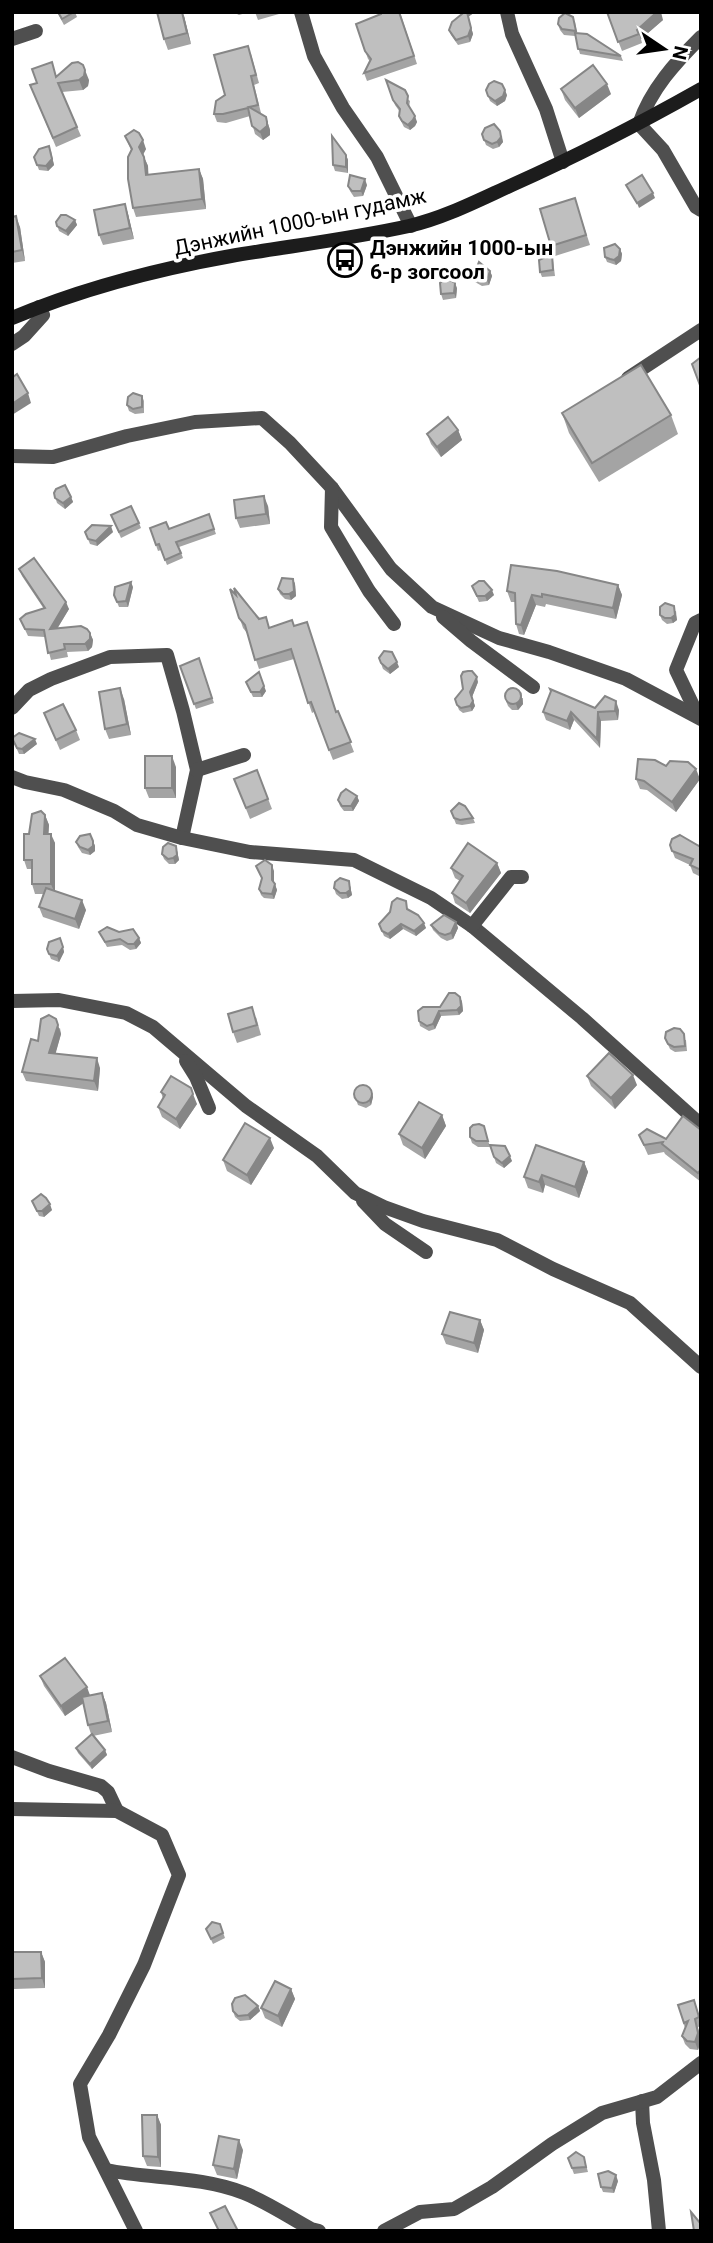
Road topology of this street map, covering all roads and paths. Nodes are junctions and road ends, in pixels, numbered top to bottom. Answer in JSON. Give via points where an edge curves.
{"nodes":[{"id":1,"x":301,"y":12,"type":"edge"},
{"id":2,"x":507,"y":12,"type":"edge"},
{"id":3,"x":36,"y":31,"type":"dead end"},
{"id":4,"x":701,"y":37,"type":"edge"},
{"id":5,"x":12,"y":39,"type":"edge"},
{"id":6,"x":701,"y":89,"type":"edge"},
{"id":7,"x":639,"y":124,"type":"junction"},
{"id":8,"x":563,"y":162,"type":"junction"},
{"id":9,"x":701,"y":210,"type":"edge"},
{"id":10,"x":411,"y":226,"type":"junction"},
{"id":11,"x":38,"y":307,"type":"junction"},
{"id":12,"x":12,"y":317,"type":"edge"},
{"id":13,"x":701,"y":330,"type":"edge"},
{"id":14,"x":12,"y":344,"type":"edge"},
{"id":15,"x":613,"y":388,"type":"edge"},
{"id":16,"x":12,"y":456,"type":"edge"},
{"id":17,"x":331,"y":488,"type":"junction"},
{"id":18,"x":432,"y":607,"type":"junction"},
{"id":19,"x":699,"y":618,"type":"edge"},
{"id":20,"x":394,"y":624,"type":"dead end"},
{"id":21,"x":533,"y":687,"type":"dead end"},
{"id":22,"x":12,"y":708,"type":"edge"},
{"id":23,"x":699,"y":717,"type":"edge"},
{"id":24,"x":244,"y":755,"type":"dead end"},
{"id":25,"x":197,"y":770,"type":"junction"},
{"id":26,"x":12,"y":777,"type":"edge"},
{"id":27,"x":182,"y":838,"type":"junction"},
{"id":28,"x":522,"y":877,"type":"dead end"},
{"id":29,"x":472,"y":926,"type":"junction"},
{"id":30,"x":12,"y":1002,"type":"edge"},
{"id":31,"x":178,"y":1048,"type":"junction"},
{"id":32,"x":209,"y":1108,"type":"dead end"},
{"id":33,"x":701,"y":1125,"type":"edge"},
{"id":34,"x":355,"y":1193,"type":"junction"},
{"id":35,"x":426,"y":1252,"type":"dead end"},
{"id":36,"x":701,"y":1367,"type":"edge"},
{"id":37,"x":12,"y":1757,"type":"edge"},
{"id":38,"x":12,"y":1809,"type":"edge"},
{"id":39,"x":117,"y":1811,"type":"junction"},
{"id":40,"x":701,"y":2063,"type":"edge"},
{"id":41,"x":642,"y":2101,"type":"junction"},
{"id":42,"x":106,"y":2170,"type":"junction"},
{"id":43,"x":136,"y":2231,"type":"edge"},
{"id":44,"x":319,"y":2231,"type":"edge"},
{"id":45,"x":384,"y":2231,"type":"edge"},
{"id":46,"x":659,"y":2231,"type":"edge"}],
"edges":[{"from":1,"to":10,"type":"street","via":[[314,56],[377,157]]},
{"from":2,"to":8,"type":"street"},
{"from":3,"to":5,"type":"street"},
{"from":4,"to":7,"type":"street","via":[[673,64],[644,107]]},
{"from":6,"to":7,"type":"main road","name":"Дэнжийн 1000-ын гудамж"},
{"from":7,"to":8,"type":"main road","name":"Дэнжийн 1000-ын гудамж"},
{"from":7,"to":9,"type":"street","via":[[663,150]]},
{"from":8,"to":10,"type":"main road","name":"Дэнжийн 1000-ын гудамж"},
{"from":10,"to":11,"type":"main road","name":"Дэнжийн 1000-ын гудамж","via":[[227,257]]},
{"from":11,"to":12,"type":"main road","name":"Дэнжийн 1000-ын гудамж"},
{"from":11,"to":14,"type":"street","via":[[43,315]]},
{"from":13,"to":15,"type":"street"},
{"from":16,"to":17,"type":"street","via":[[53,457],[195,422],[262,418]]},
{"from":17,"to":18,"type":"street","via":[[391,569]]},
{"from":17,"to":20,"type":"street","via":[[331,527],[369,592]]},
{"from":18,"to":21,"type":"street"},
{"from":18,"to":23,"type":"street","via":[[499,638],[626,679]]},
{"from":19,"to":23,"type":"street","via":[[676,670]]},
{"from":22,"to":25,"type":"street","via":[[29,690],[110,657],[166,655]]},
{"from":24,"to":25,"type":"street"},
{"from":25,"to":27,"type":"street"},
{"from":26,"to":27,"type":"street","via":[[64,790],[138,825]]},
{"from":27,"to":29,"type":"street","via":[[250,852],[354,860],[431,898]]},
{"from":28,"to":29,"type":"street","via":[[511,877]]},
{"from":29,"to":33,"type":"street"},
{"from":30,"to":31,"type":"street","via":[[59,1000],[126,1013]]},
{"from":31,"to":32,"type":"street"},
{"from":31,"to":34,"type":"street","via":[[246,1107],[317,1156]]},
{"from":34,"to":35,"type":"street","via":[[385,1224]]},
{"from":34,"to":36,"type":"street","via":[[423,1221],[497,1240],[630,1303]]},
{"from":37,"to":39,"type":"street","via":[[101,1786]]},
{"from":38,"to":39,"type":"street"},
{"from":39,"to":42,"type":"street","via":[[162,1835],[179,1875],[144,1965],[80,2084],[89,2137]]},
{"from":40,"to":41,"type":"street","via":[[657,2097]]},
{"from":41,"to":45,"type":"street","via":[[602,2113],[453,2208],[419,2212]]},
{"from":41,"to":46,"type":"street"},
{"from":42,"to":43,"type":"street"},
{"from":42,"to":44,"type":"street","via":[[183,2178],[244,2193]]}]}
